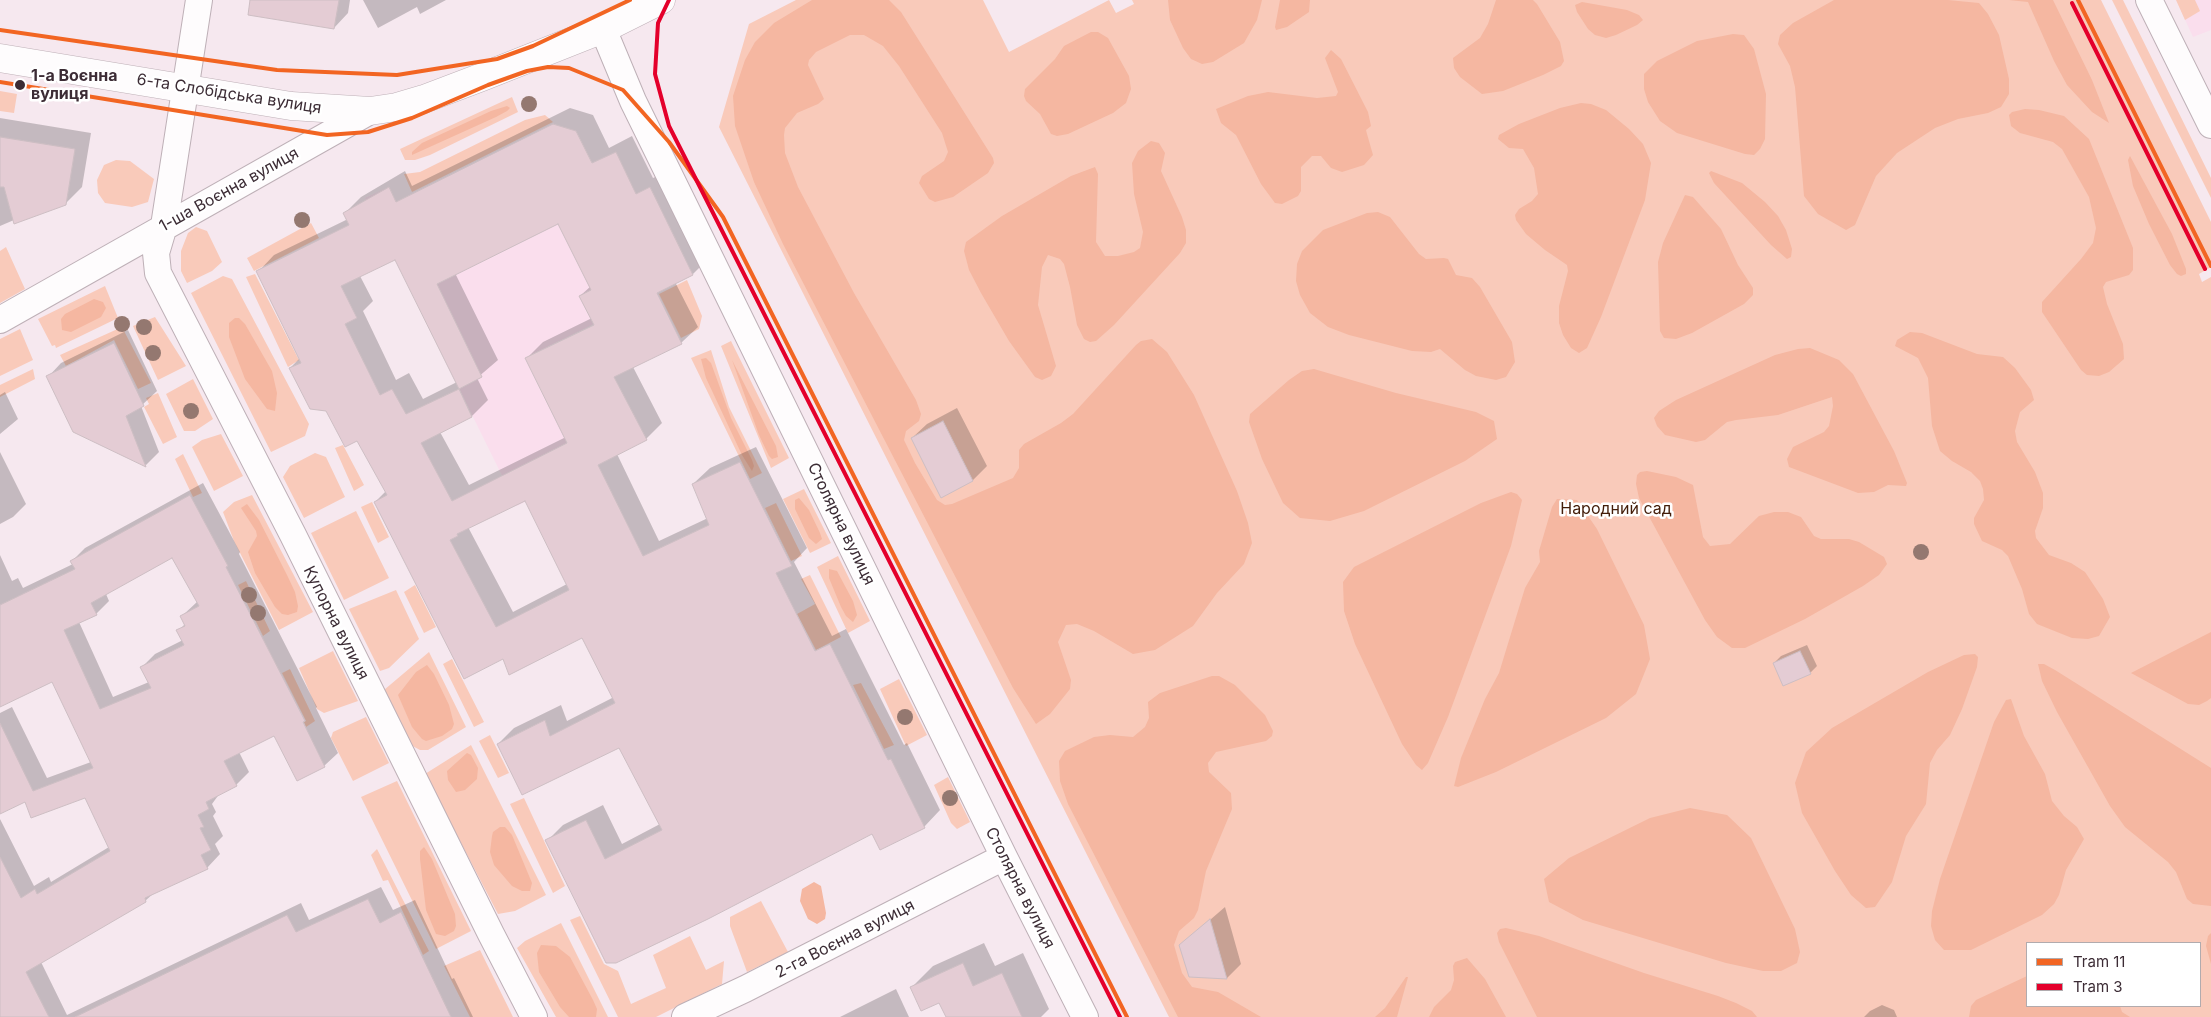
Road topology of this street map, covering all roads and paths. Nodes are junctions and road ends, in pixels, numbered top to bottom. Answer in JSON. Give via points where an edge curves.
{"nodes":[{"id":1,"x":200,"y":0,"type":"edge"},
{"id":2,"x":660,"y":0,"type":"edge"},
{"id":3,"x":2149,"y":0,"type":"edge"},
{"id":4,"x":603,"y":29,"type":"junction"},
{"id":5,"x":0,"y":58,"type":"edge"},
{"id":6,"x":186,"y":88,"type":"junction"},
{"id":7,"x":370,"y":111,"type":"junction"},
{"id":8,"x":2211,"y":125,"type":"edge"},
{"id":9,"x":164,"y":226,"type":"junction"},
{"id":10,"x":0,"y":320,"type":"edge"},
{"id":11,"x":1004,"y":857,"type":"junction"},
{"id":12,"x":534,"y":1017,"type":"edge"},
{"id":13,"x":685,"y":1017,"type":"edge"},
{"id":14,"x":1085,"y":1017,"type":"edge"}],
"edges":[{"from":1,"to":6,"type":"street","name":"Купорна вулиця"},
{"from":2,"to":4,"type":"street","name":"1-ша Воєнна вулиця"},
{"from":3,"to":8,"type":"street"},
{"from":4,"to":7,"type":"street","name":"1-ша Воєнна вулиця","via":[[424,99]]},
{"from":4,"to":11,"type":"street","name":"Столярна вулиця","via":[[633,101]]},
{"from":5,"to":6,"type":"street","name":"6-та Слобідська вулиця"},
{"from":6,"to":7,"type":"street","name":"6-та Слобідська вулиця","via":[[291,106]]},
{"from":6,"to":9,"type":"street","name":"Купорна вулиця"},
{"from":7,"to":9,"type":"street","name":"1-ша Воєнна вулиця"},
{"from":9,"to":10,"type":"street","name":"1-ша Воєнна вулиця"},
{"from":9,"to":12,"type":"street","name":"Купорна вулиця","via":[[156,253],[158,273],[169,297],[293,535]]},
{"from":11,"to":13,"type":"street","name":"2-га Воєнна вулиця"},
{"from":11,"to":14,"type":"street","name":"Столярна вулиця"}]}
